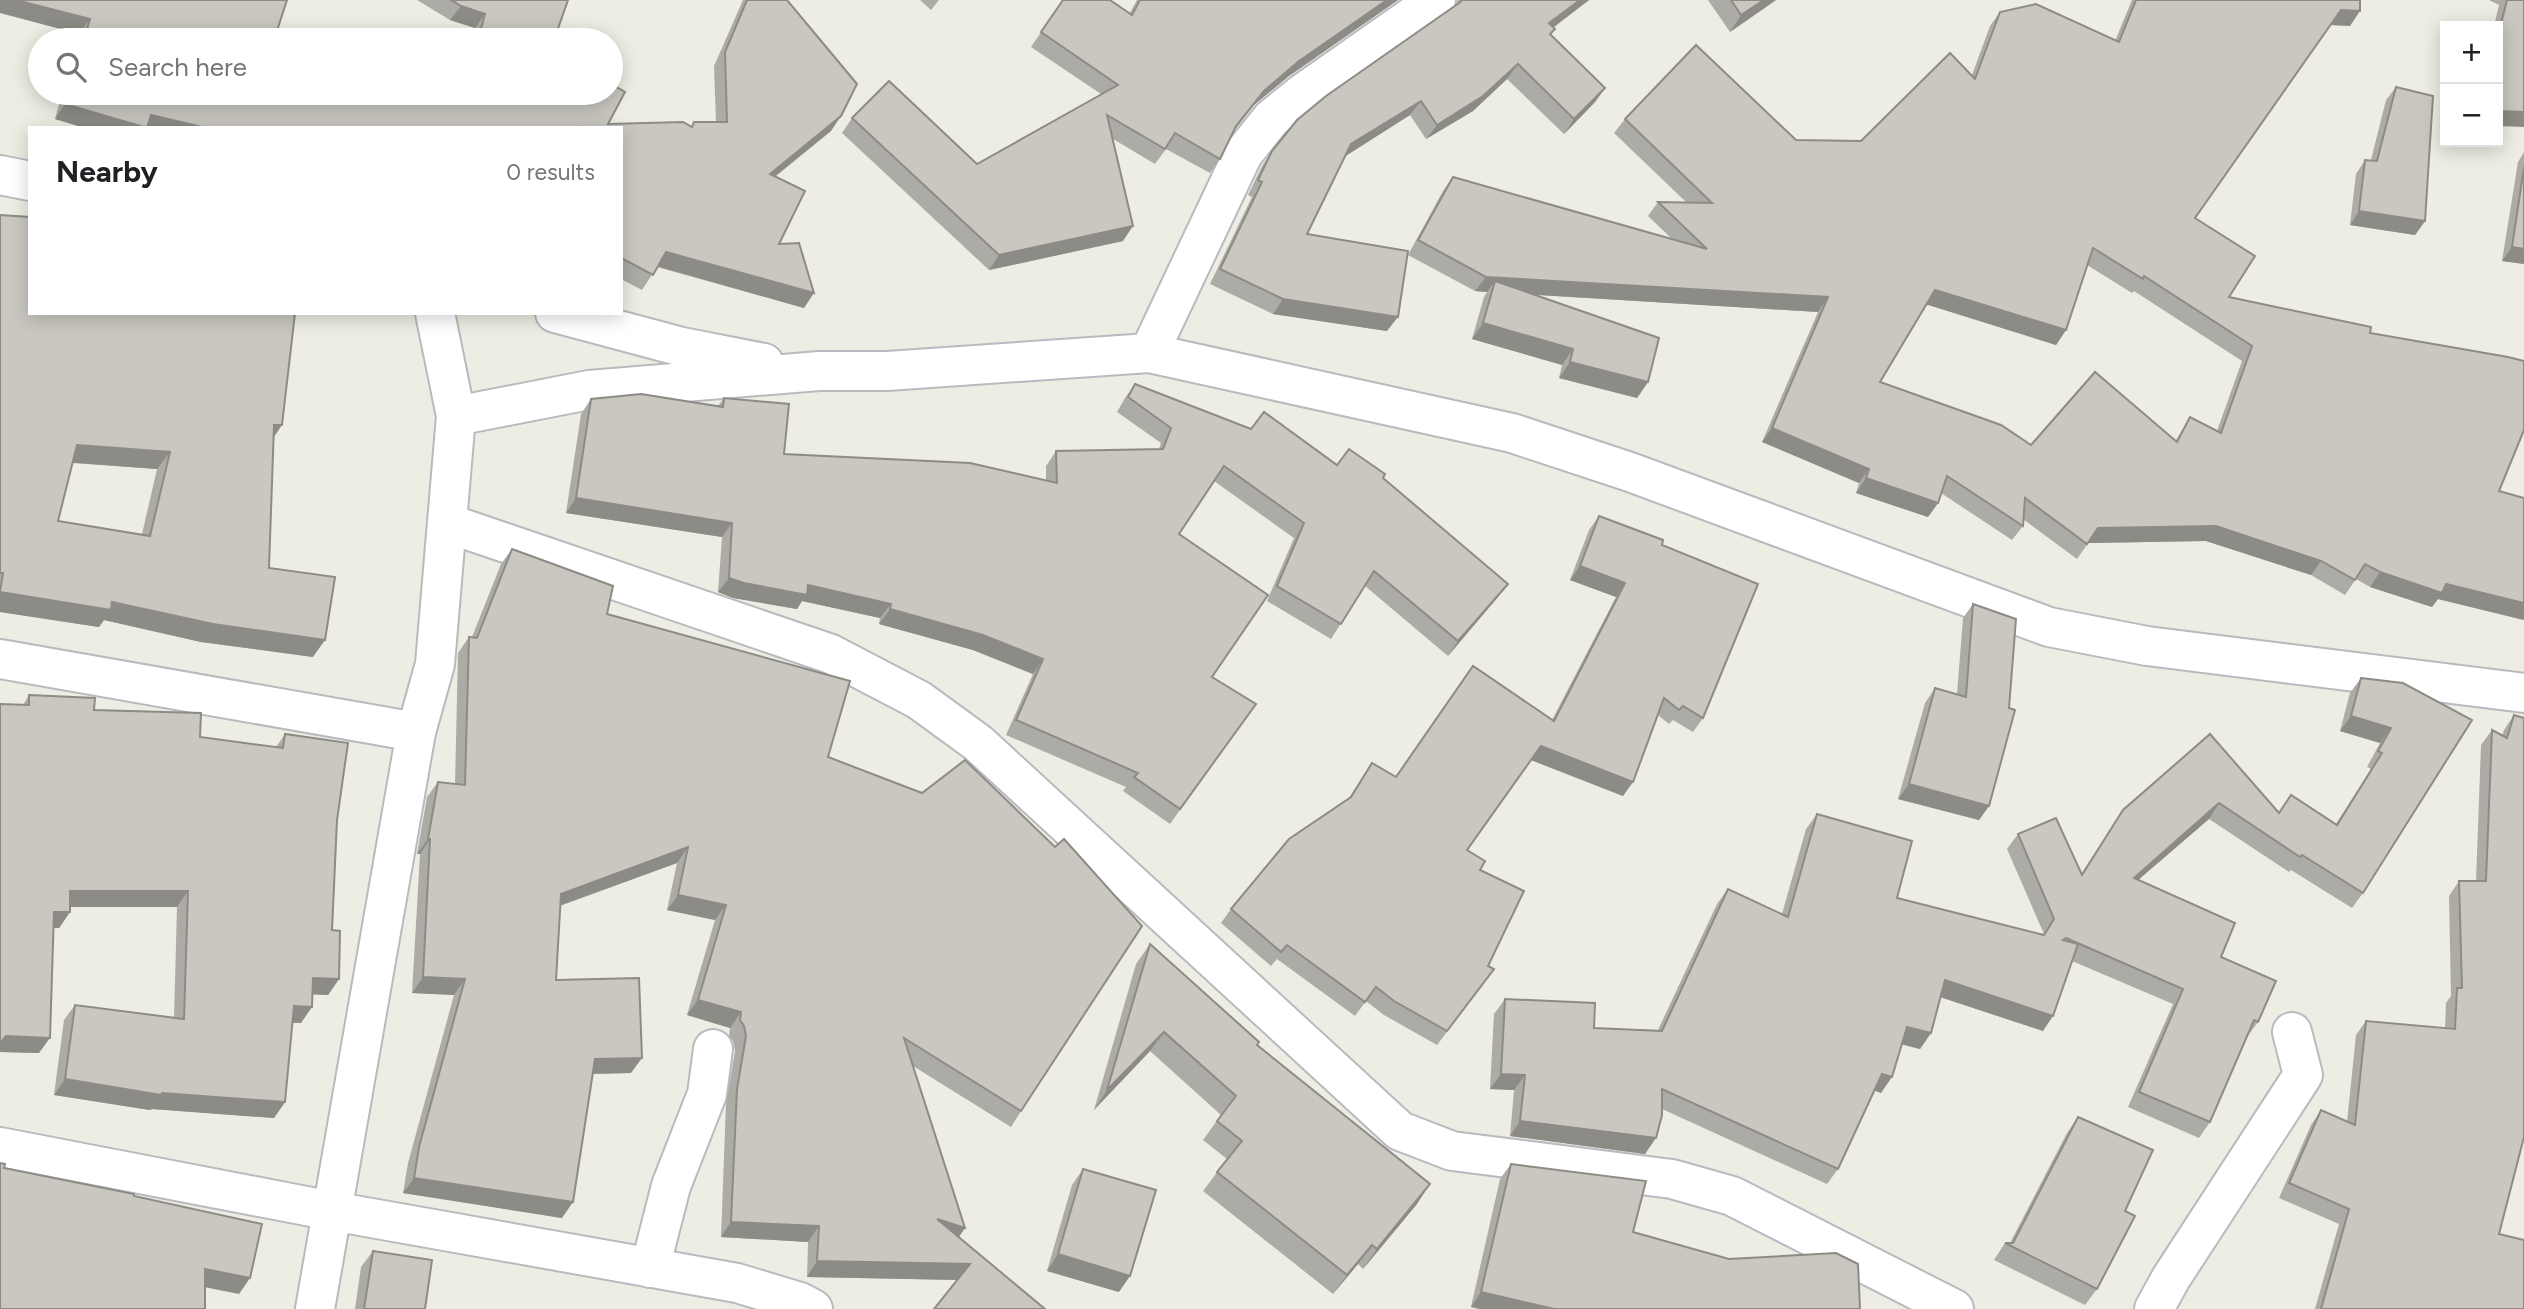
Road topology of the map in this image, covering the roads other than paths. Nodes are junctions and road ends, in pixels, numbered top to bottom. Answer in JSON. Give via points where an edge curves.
{"nodes":[{"id":1,"x":1436,"y":0,"type":"edge"},
{"id":2,"x":0,"y":175,"type":"edge"},
{"id":3,"x":28,"y":181,"type":"edge"},
{"id":4,"x":435,"y":315,"type":"edge"},
{"id":5,"x":562,"y":315,"type":"edge"},
{"id":6,"x":1149,"y":353,"type":"junction"},
{"id":7,"x":819,"y":371,"type":"junction"},
{"id":8,"x":456,"y":416,"type":"junction"},
{"id":9,"x":446,"y":523,"type":"junction"},
{"id":10,"x":0,"y":659,"type":"edge"},
{"id":11,"x":2524,"y":693,"type":"edge"},
{"id":12,"x":416,"y":732,"type":"junction"},
{"id":13,"x":2292,"y":1032,"type":"dead end"},
{"id":14,"x":713,"y":1049,"type":"dead end"},
{"id":15,"x":0,"y":1147,"type":"edge"},
{"id":16,"x":332,"y":1211,"type":"junction"},
{"id":17,"x":650,"y":1268,"type":"junction"},
{"id":18,"x":315,"y":1309,"type":"edge"},
{"id":19,"x":813,"y":1309,"type":"edge"},
{"id":20,"x":1954,"y":1309,"type":"edge"},
{"id":21,"x":2154,"y":1309,"type":"edge"}],
"edges":[{"from":1,"to":6,"type":"street","via":[[1271,119],[1243,154]]},
{"from":2,"to":3,"type":"street"},
{"from":4,"to":8,"type":"street"},
{"from":5,"to":7,"type":"street","via":[[682,347]]},
{"from":6,"to":7,"type":"street","via":[[887,371]]},
{"from":6,"to":11,"type":"street","via":[[1513,433],[2049,626],[2147,646]]},
{"from":7,"to":8,"type":"street","via":[[589,390]]},
{"from":8,"to":9,"type":"street"},
{"from":9,"to":12,"type":"street","via":[[435,664]]},
{"from":9,"to":20,"type":"street","via":[[831,654],[919,700],[978,743],[1400,1130],[1452,1151],[1672,1179],[1731,1196]]},
{"from":10,"to":12,"type":"street"},
{"from":12,"to":16,"type":"street"},
{"from":13,"to":21,"type":"street","via":[[2303,1075]]},
{"from":14,"to":17,"type":"street","via":[[707,1094],[671,1186]]},
{"from":15,"to":16,"type":"street"},
{"from":16,"to":17,"type":"street"},
{"from":16,"to":18,"type":"street"},
{"from":17,"to":19,"type":"street","via":[[737,1283]]}]}
